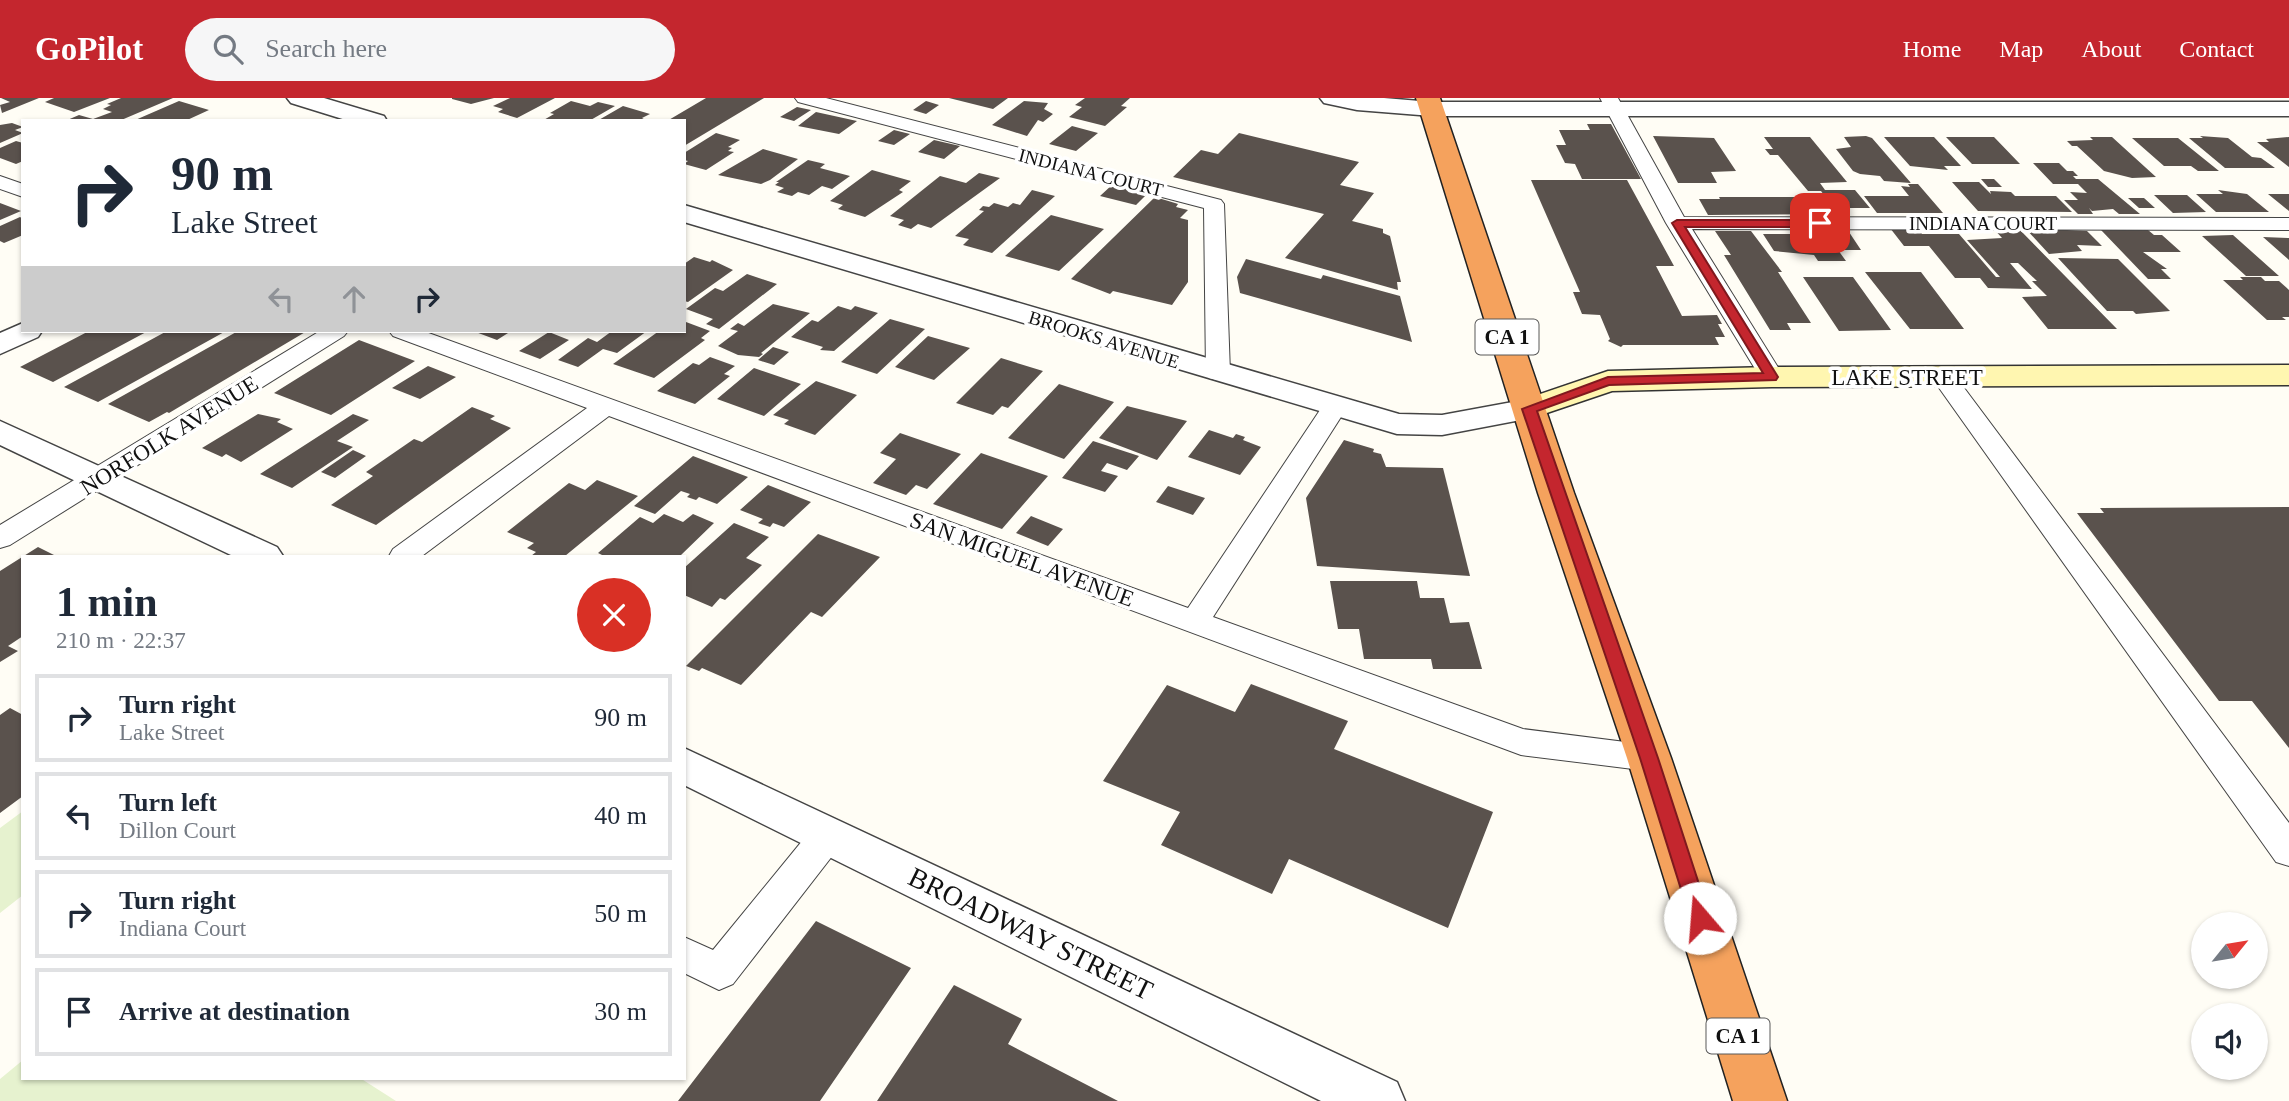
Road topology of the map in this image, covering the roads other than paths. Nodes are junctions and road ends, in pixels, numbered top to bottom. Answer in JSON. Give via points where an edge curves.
{"nodes":[{"id":1,"x":299,"y":98,"type":"edge"},
{"id":2,"x":804,"y":98,"type":"edge"},
{"id":3,"x":1332,"y":98,"type":"edge"},
{"id":4,"x":1430,"y":104,"type":"edge"},
{"id":5,"x":1612,"y":104,"type":"edge"},
{"id":6,"x":2289,"y":109,"type":"edge"},
{"id":7,"x":368,"y":119,"type":"edge"},
{"id":8,"x":0,"y":182,"type":"edge"},
{"id":9,"x":21,"y":190,"type":"edge"},
{"id":10,"x":686,"y":214,"type":"edge"},
{"id":11,"x":1677,"y":223,"type":"junction"},
{"id":12,"x":2289,"y":223,"type":"edge"},
{"id":13,"x":23,"y":333,"type":"edge"},
{"id":14,"x":334,"y":333,"type":"edge"},
{"id":15,"x":406,"y":333,"type":"edge"},
{"id":16,"x":0,"y":345,"type":"edge"},
{"id":17,"x":1218,"y":373,"type":"junction"},
{"id":18,"x":2289,"y":375,"type":"edge"},
{"id":19,"x":1772,"y":377,"type":"junction"},
{"id":20,"x":1944,"y":378,"type":"junction"},
{"id":21,"x":606,"y":406,"type":"junction"},
{"id":22,"x":1335,"y":406,"type":"junction"},
{"id":23,"x":1529,"y":409,"type":"junction"},
{"id":24,"x":0,"y":432,"type":"edge"},
{"id":25,"x":99,"y":478,"type":"junction"},
{"id":26,"x":0,"y":538,"type":"edge"},
{"id":27,"x":262,"y":555,"type":"edge"},
{"id":28,"x":404,"y":555,"type":"edge"},
{"id":29,"x":1194,"y":622,"type":"junction"},
{"id":30,"x":1649,"y":758,"type":"junction"},
{"id":31,"x":686,"y":766,"type":"edge"},
{"id":32,"x":828,"y":835,"type":"junction"},
{"id":33,"x":2289,"y":850,"type":"edge"},
{"id":34,"x":686,"y":955,"type":"edge"},
{"id":35,"x":1378,"y":1101,"type":"edge"},
{"id":36,"x":1760,"y":1101,"type":"edge"}],
"edges":[{"from":1,"to":7,"type":"street"},
{"from":2,"to":17,"type":"lane","name":"INDIANA COURT","via":[[1214,204]]},
{"from":3,"to":4,"type":"street"},
{"from":4,"to":5,"type":"street"},
{"from":4,"to":23,"type":"highway","number":"CA 1"},
{"from":5,"to":6,"type":"street"},
{"from":5,"to":11,"type":"lane"},
{"from":8,"to":9,"type":"lane"},
{"from":10,"to":17,"type":"street","name":"BROOKS AVENUE"},
{"from":11,"to":12,"type":"lane","name":"INDIANA COURT"},
{"from":11,"to":19,"type":"lane"},
{"from":13,"to":16,"type":"street"},
{"from":14,"to":25,"type":"lane","name":"NORFOLK AVENUE"},
{"from":15,"to":21,"type":"lane","name":"SAN MIGUEL AVENUE"},
{"from":17,"to":22,"type":"street","name":"BROOKS AVENUE"},
{"from":18,"to":20,"type":"street","name":"LAKE STREET"},
{"from":19,"to":20,"type":"street","name":"LAKE STREET"},
{"from":19,"to":23,"type":"street","name":"LAKE STREET","via":[[1608,381]]},
{"from":20,"to":33,"type":"lane"},
{"from":21,"to":28,"type":"lane"},
{"from":21,"to":29,"type":"lane","name":"SAN MIGUEL AVENUE"},
{"from":22,"to":23,"type":"street","name":"BROOKS AVENUE","via":[[1397,424],[1442,425]]},
{"from":22,"to":29,"type":"lane"},
{"from":23,"to":30,"type":"highway","number":"CA 1"},
{"from":24,"to":25,"type":"street"},
{"from":25,"to":26,"type":"lane","name":"NORFOLK AVENUE"},
{"from":25,"to":27,"type":"street"},
{"from":29,"to":30,"type":"lane","name":"SAN MIGUEL AVENUE","via":[[1521,742]]},
{"from":30,"to":36,"type":"highway","number":"CA 1"},
{"from":31,"to":32,"type":"street","name":"BROADWAY STREET"},
{"from":32,"to":34,"type":"lane","via":[[719,972]]},
{"from":32,"to":35,"type":"street","name":"BROADWAY STREET"}]}
